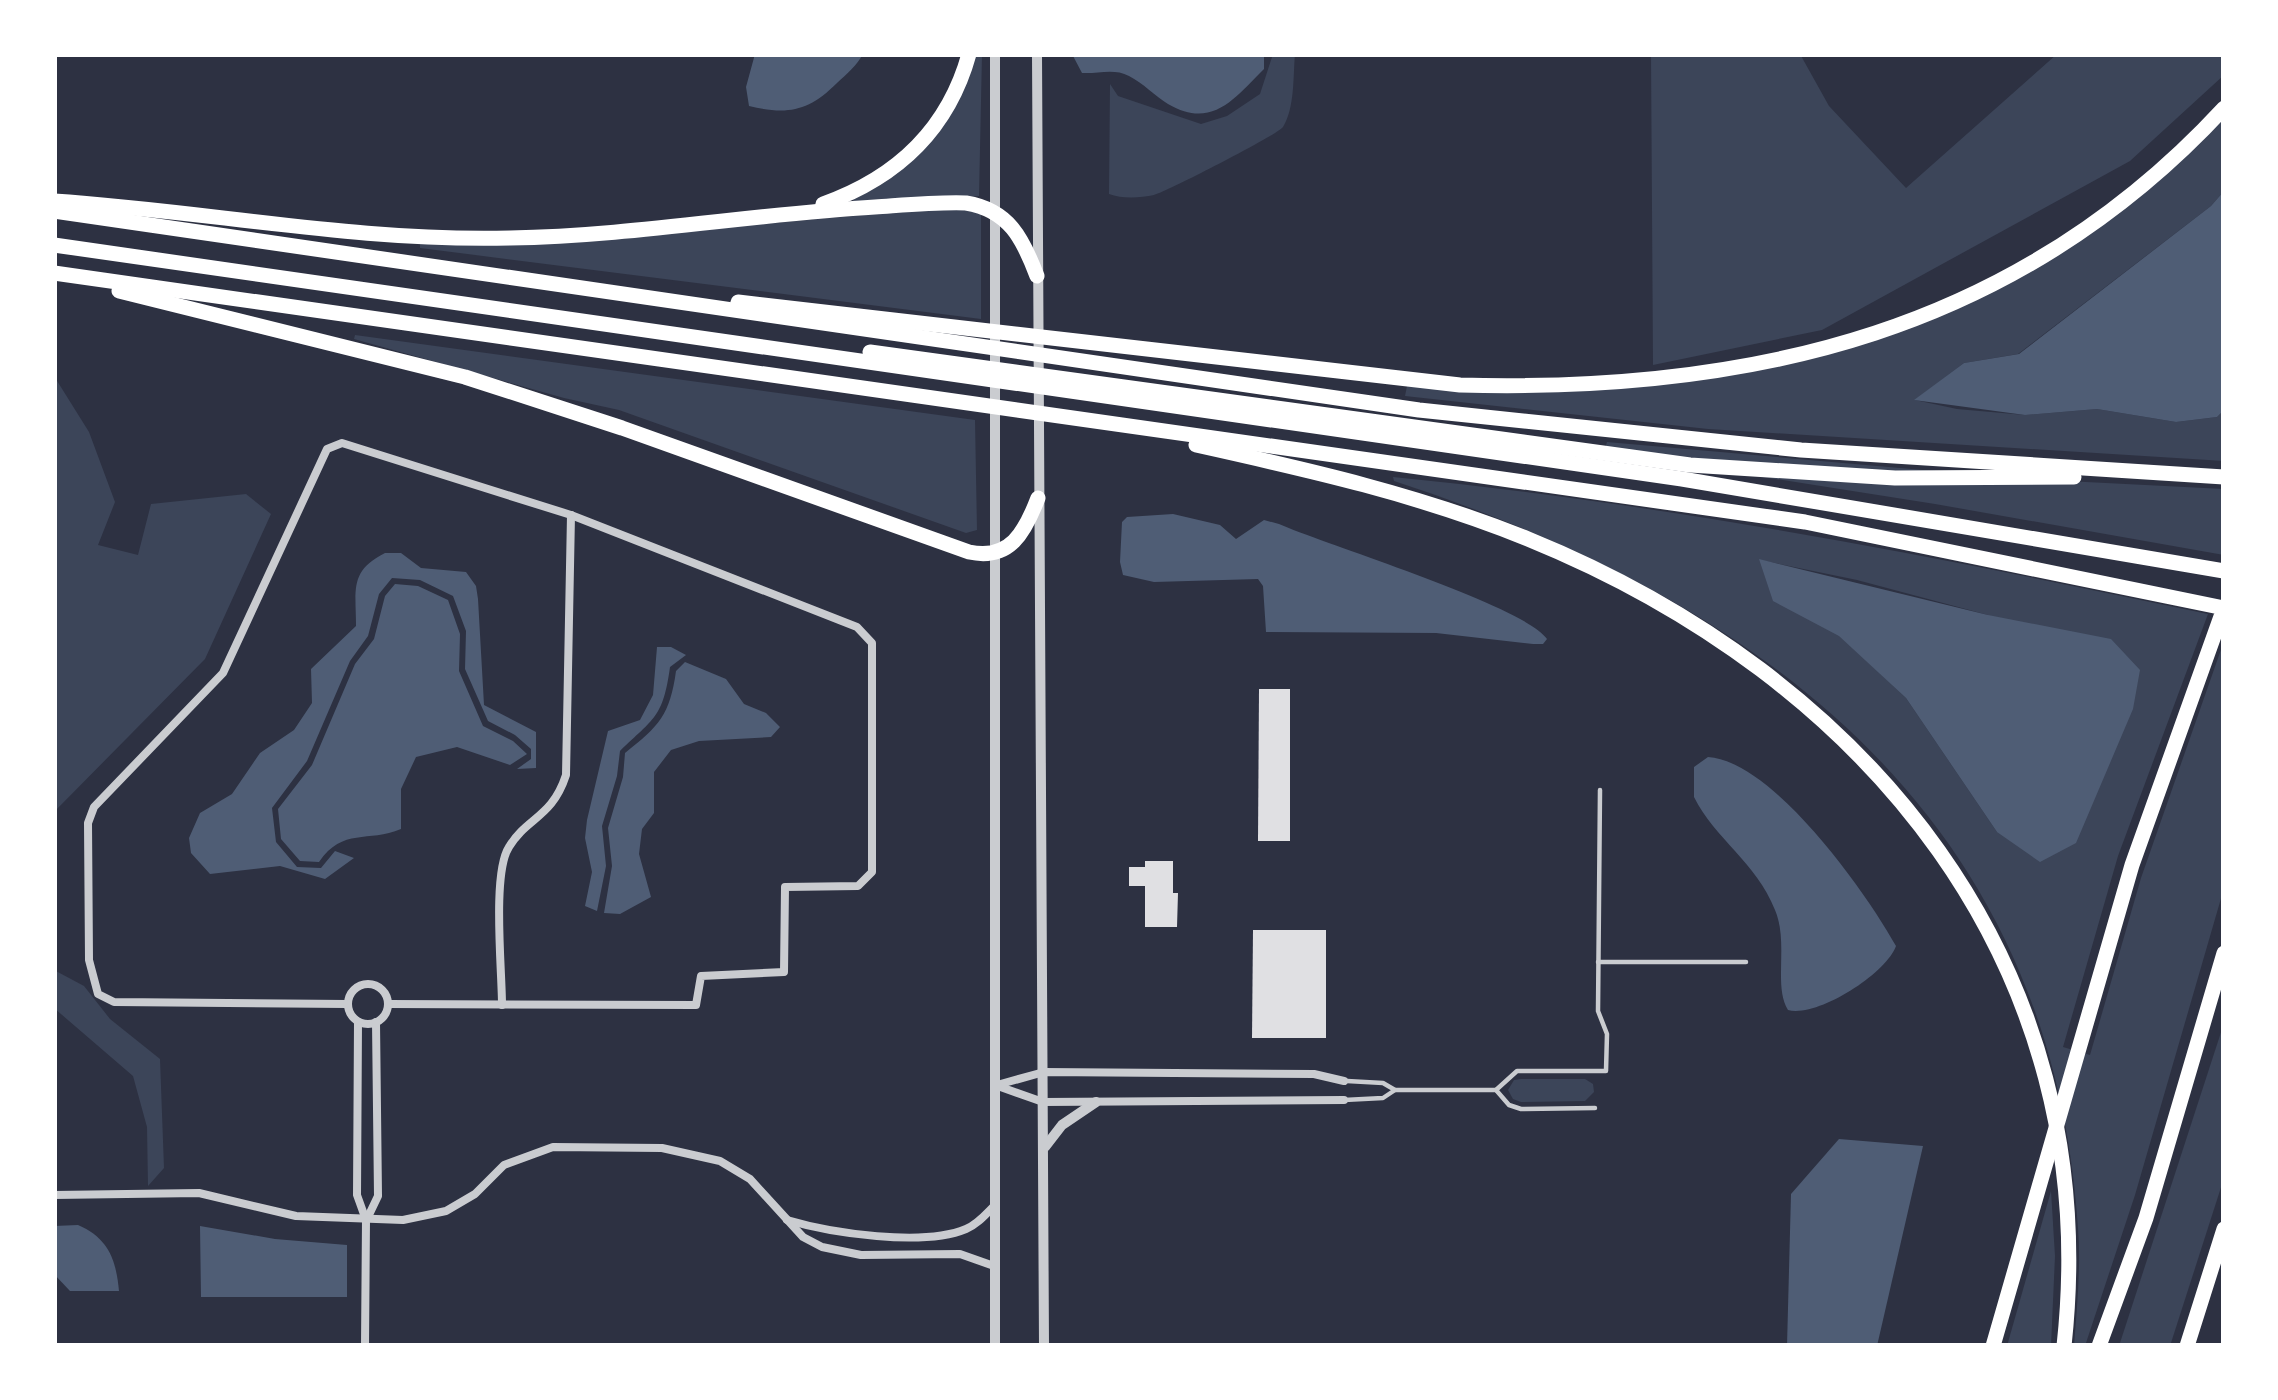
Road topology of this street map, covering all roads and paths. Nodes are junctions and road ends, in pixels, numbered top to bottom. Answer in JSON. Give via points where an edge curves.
{"nodes":[{"id":1,"x":969,"y":54,"type":"edge"},
{"id":2,"x":995,"y":54,"type":"edge"},
{"id":3,"x":1037,"y":54,"type":"edge"},
{"id":4,"x":2224,"y":108,"type":"edge"},
{"id":5,"x":54,"y":201,"type":"edge"},
{"id":6,"x":54,"y":211,"type":"edge"},
{"id":7,"x":800,"y":212,"type":"junction"},
{"id":8,"x":996,"y":212,"type":"junction"},
{"id":9,"x":54,"y":245,"type":"edge"},
{"id":10,"x":56,"y":274,"type":"edge"},
{"id":11,"x":1037,"y":276,"type":"junction"},
{"id":12,"x":622,"y":295,"type":"junction"},
{"id":13,"x":943,"y":358,"type":"junction"},
{"id":14,"x":1098,"y":380,"type":"junction"},
{"id":15,"x":1100,"y":423,"type":"junction"},
{"id":16,"x":2222,"y":477,"type":"edge"},
{"id":17,"x":1038,"y":498,"type":"junction"},
{"id":18,"x":571,"y":515,"type":"junction"},
{"id":19,"x":993,"y":556,"type":"junction"},
{"id":20,"x":2224,"y":571,"type":"edge"},
{"id":21,"x":2224,"y":608,"type":"edge"},
{"id":22,"x":1600,"y":790,"type":"dead end"},
{"id":23,"x":2224,"y":953,"type":"edge"},
{"id":24,"x":1598,"y":962,"type":"junction"},
{"id":25,"x":1746,"y":962,"type":"dead end"},
{"id":26,"x":347,"y":1004,"type":"junction"},
{"id":27,"x":388,"y":1004,"type":"junction"},
{"id":28,"x":502,"y":1005,"type":"junction"},
{"id":29,"x":358,"y":1022,"type":"junction"},
{"id":30,"x":376,"y":1022,"type":"junction"},
{"id":31,"x":1044,"y":1072,"type":"junction"},
{"id":32,"x":1344,"y":1081,"type":"joint"},
{"id":33,"x":995,"y":1085,"type":"junction"},
{"id":34,"x":1395,"y":1090,"type":"junction"},
{"id":35,"x":1496,"y":1090,"type":"junction"},
{"id":36,"x":1344,"y":1100,"type":"joint"},
{"id":37,"x":1043,"y":1102,"type":"junction"},
{"id":38,"x":1096,"y":1102,"type":"junction"},
{"id":39,"x":1595,"y":1108,"type":"dead end"},
{"id":40,"x":1043,"y":1150,"type":"junction"},
{"id":41,"x":54,"y":1195,"type":"edge"},
{"id":42,"x":995,"y":1205,"type":"junction"},
{"id":43,"x":366,"y":1220,"type":"junction"},
{"id":44,"x":786,"y":1220,"type":"junction"},
{"id":45,"x":2224,"y":1229,"type":"edge"},
{"id":46,"x":994,"y":1267,"type":"junction"},
{"id":47,"x":365,"y":1346,"type":"edge"},
{"id":48,"x":995,"y":1346,"type":"edge"},
{"id":49,"x":1044,"y":1346,"type":"edge"},
{"id":50,"x":1993,"y":1346,"type":"edge"},
{"id":51,"x":2064,"y":1346,"type":"edge"},
{"id":52,"x":2099,"y":1346,"type":"edge"},
{"id":53,"x":2187,"y":1346,"type":"edge"}],
"edges":[{"from":1,"to":7,"type":"highway","via":[[951,102],[923,142],[872,183]]},
{"from":2,"to":8,"type":"street"},
{"from":3,"to":11,"type":"street"},
{"from":4,"to":12,"type":"highway","via":[[2129,199],[2003,282],[1841,344],[1676,378],[1460,385],[774,305]]},
{"from":5,"to":7,"type":"highway","via":[[474,238]]},
{"from":6,"to":12,"type":"highway"},
{"from":7,"to":8,"type":"highway","via":[[959,202]]},
{"from":8,"to":11,"type":"highway","via":[[1019,236]]},
{"from":8,"to":19,"type":"street"},
{"from":9,"to":13,"type":"highway","via":[[751,346]]},
{"from":10,"to":15,"type":"highway"},
{"from":10,"to":19,"type":"highway","via":[[465,377]]},
{"from":11,"to":17,"type":"street"},
{"from":12,"to":13,"type":"highway"},
{"from":13,"to":14,"type":"highway"},
{"from":13,"to":14,"type":"highway"},
{"from":14,"to":16,"type":"highway","via":[[1822,452]]},
{"from":14,"to":16,"type":"highway","via":[[1690,465],[1894,478]]},
{"from":14,"to":20,"type":"highway"},
{"from":15,"to":21,"type":"highway","via":[[1787,520]]},
{"from":15,"to":51,"type":"highway","via":[[1388,489],[1532,541],[1690,622],[1848,741],[1904,803],[1972,902],[2036,1049],[2066,1200]]},
{"from":17,"to":19,"type":"highway","via":[[1019,536]]},
{"from":17,"to":31,"type":"street"},
{"from":18,"to":26,"type":"street","via":[[342,443],[327,448],[223,673],[94,807],[89,960],[98,994],[114,1002]]},
{"from":18,"to":28,"type":"street","via":[[566,775],[547,813],[510,843],[500,864]]},
{"from":18,"to":28,"type":"street","via":[[857,628],[872,643],[872,872],[858,886],[785,887],[784,972],[701,976],[696,1004]]},
{"from":19,"to":33,"type":"street"},
{"from":21,"to":50,"type":"highway","via":[[2132,865]]},
{"from":22,"to":24,"type":"lane"},
{"from":23,"to":52,"type":"highway"},
{"from":24,"to":25,"type":"lane"},
{"from":24,"to":35,"type":"lane","via":[[1606,1071],[1517,1071]]},
{"from":26,"to":27,"type":"street","via":[[365,984],[384,991]]},
{"from":26,"to":29,"type":"street"},
{"from":27,"to":28,"type":"street"},
{"from":27,"to":30,"type":"street"},
{"from":29,"to":30,"type":"street"},
{"from":29,"to":43,"type":"street","via":[[358,1195]]},
{"from":30,"to":43,"type":"street","via":[[378,1196]]},
{"from":31,"to":32,"type":"street"},
{"from":31,"to":33,"type":"street"},
{"from":31,"to":37,"type":"street"},
{"from":32,"to":34,"type":"lane"},
{"from":33,"to":37,"type":"street"},
{"from":33,"to":42,"type":"street"},
{"from":34,"to":35,"type":"lane"},
{"from":34,"to":36,"type":"lane"},
{"from":35,"to":39,"type":"lane","via":[[1521,1109]]},
{"from":36,"to":38,"type":"street"},
{"from":37,"to":38,"type":"street"},
{"from":37,"to":40,"type":"street"},
{"from":38,"to":40,"type":"street"},
{"from":40,"to":49,"type":"street"},
{"from":41,"to":43,"type":"street","via":[[200,1193],[296,1216]]},
{"from":42,"to":44,"type":"street","via":[[978,1223],[947,1233],[842,1234]]},
{"from":42,"to":46,"type":"street"},
{"from":43,"to":44,"type":"street","via":[[446,1211],[504,1165],[553,1147],[662,1148],[720,1161],[750,1179]]},
{"from":43,"to":47,"type":"street"},
{"from":44,"to":46,"type":"street","via":[[803,1237],[842,1253],[960,1254]]},
{"from":45,"to":53,"type":"highway"},
{"from":46,"to":48,"type":"street"}]}
